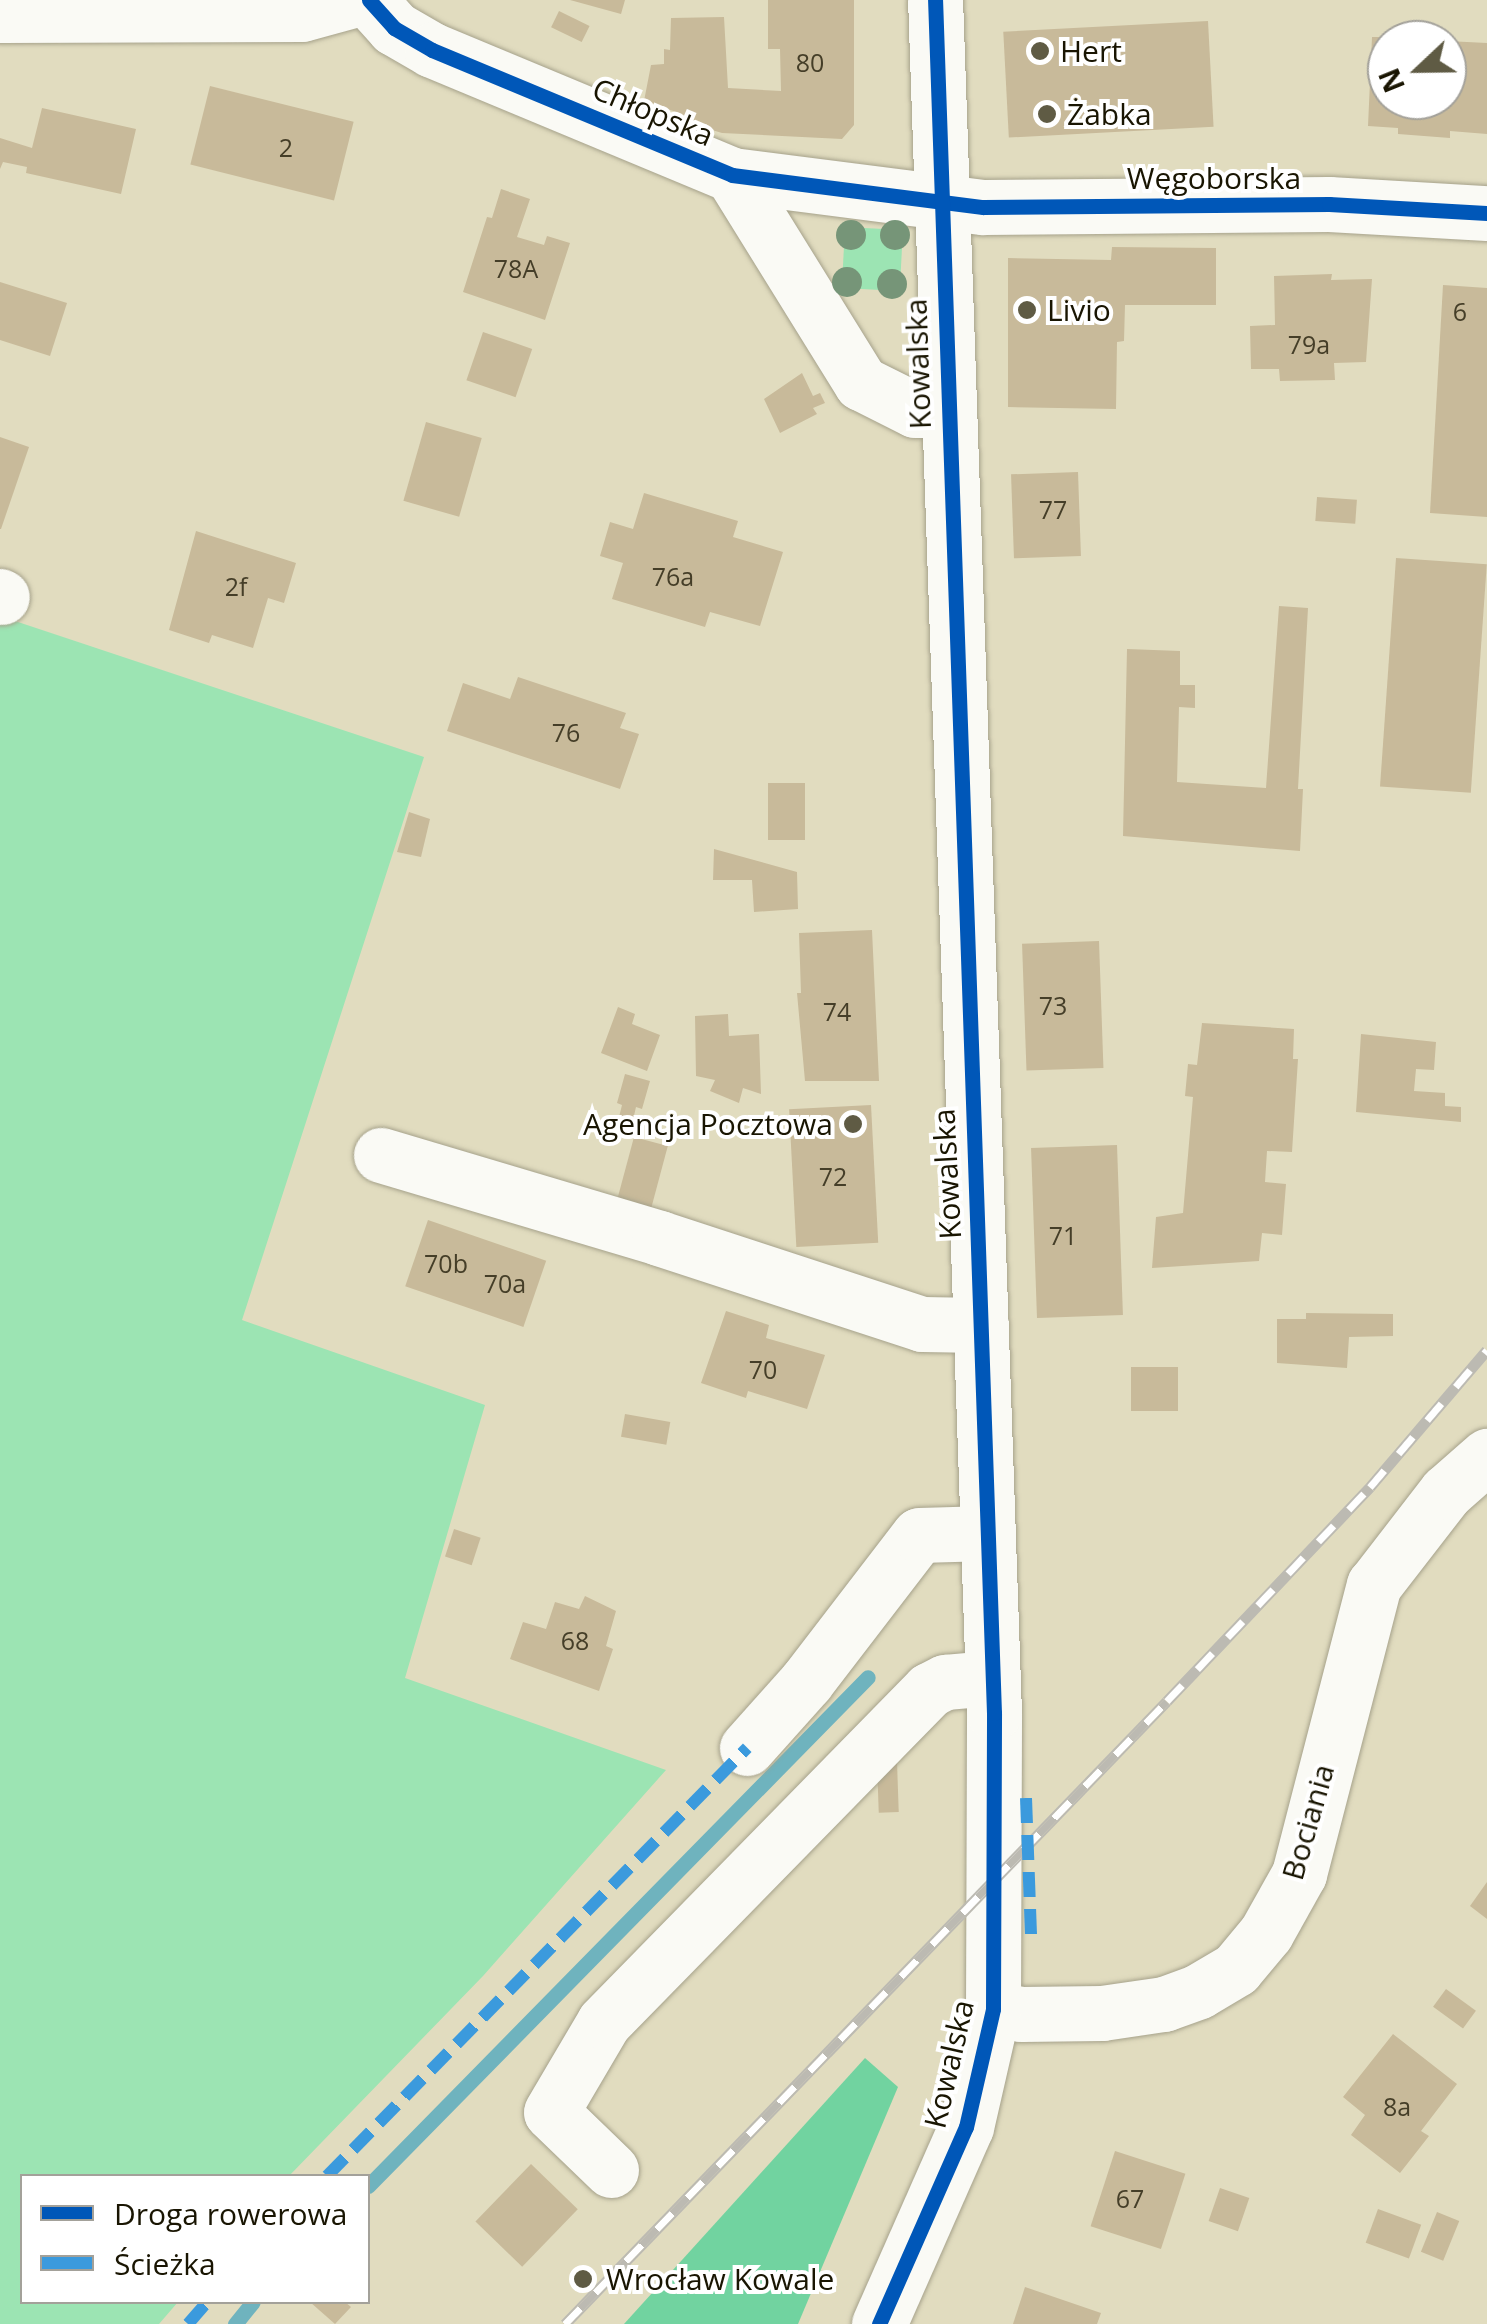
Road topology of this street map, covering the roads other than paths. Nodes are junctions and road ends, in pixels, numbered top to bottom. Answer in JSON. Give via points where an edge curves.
{"nodes":[{"id":1,"x":354,"y":0,"type":"edge"},
{"id":2,"x":370,"y":0,"type":"edge"},
{"id":3,"x":935,"y":0,"type":"edge"},
{"id":4,"x":0,"y":14,"type":"edge"},
{"id":5,"x":732,"y":175,"type":"junction"},
{"id":6,"x":942,"y":201,"type":"junction"},
{"id":7,"x":1487,"y":214,"type":"edge"},
{"id":8,"x":947,"y":410,"type":"junction"},
{"id":9,"x":381,"y":1155,"type":"dead end"},
{"id":10,"x":981,"y":1325,"type":"junction"},
{"id":11,"x":1487,"y":1456,"type":"edge"},
{"id":12,"x":988,"y":1533,"type":"junction"},
{"id":13,"x":992,"y":1678,"type":"junction"},
{"id":14,"x":747,"y":1748,"type":"dead end"},
{"id":15,"x":993,"y":2009,"type":"junction"},
{"id":16,"x":611,"y":2170,"type":"dead end"},
{"id":17,"x":879,"y":2324,"type":"edge"}],
"edges":[{"from":1,"to":4,"type":"street","via":[[302,14]]},
{"from":2,"to":5,"type":"street","name":"Chłopska","via":[[394,28],[432,50]]},
{"from":3,"to":6,"type":"street","name":"Kowalska"},
{"from":5,"to":6,"type":"street","name":"Chłopska"},
{"from":5,"to":8,"type":"street","name":"Chłopska","via":[[861,383],[915,410]]},
{"from":6,"to":7,"type":"street","name":"Węgoborska","via":[[983,207],[1395,205]]},
{"from":6,"to":8,"type":"street","name":"Kowalska"},
{"from":8,"to":10,"type":"street","name":"Kowalska"},
{"from":9,"to":10,"type":"street","via":[[922,1324]]},
{"from":10,"to":12,"type":"street","name":"Kowalska"},
{"from":11,"to":15,"type":"street","name":"Bociania","via":[[1446,1492],[1374,1585],[1298,1874],[1266,1932],[1236,1968],[1164,2004],[1048,2014]]},
{"from":12,"to":13,"type":"street","name":"Kowalska"},
{"from":12,"to":14,"type":"street","via":[[920,1535]]},
{"from":13,"to":15,"type":"street","name":"Kowalska"},
{"from":13,"to":16,"type":"street","via":[[929,1690],[604,2022],[551,2112]]},
{"from":15,"to":17,"type":"street","name":"Kowalska","via":[[966,2127]]}]}
